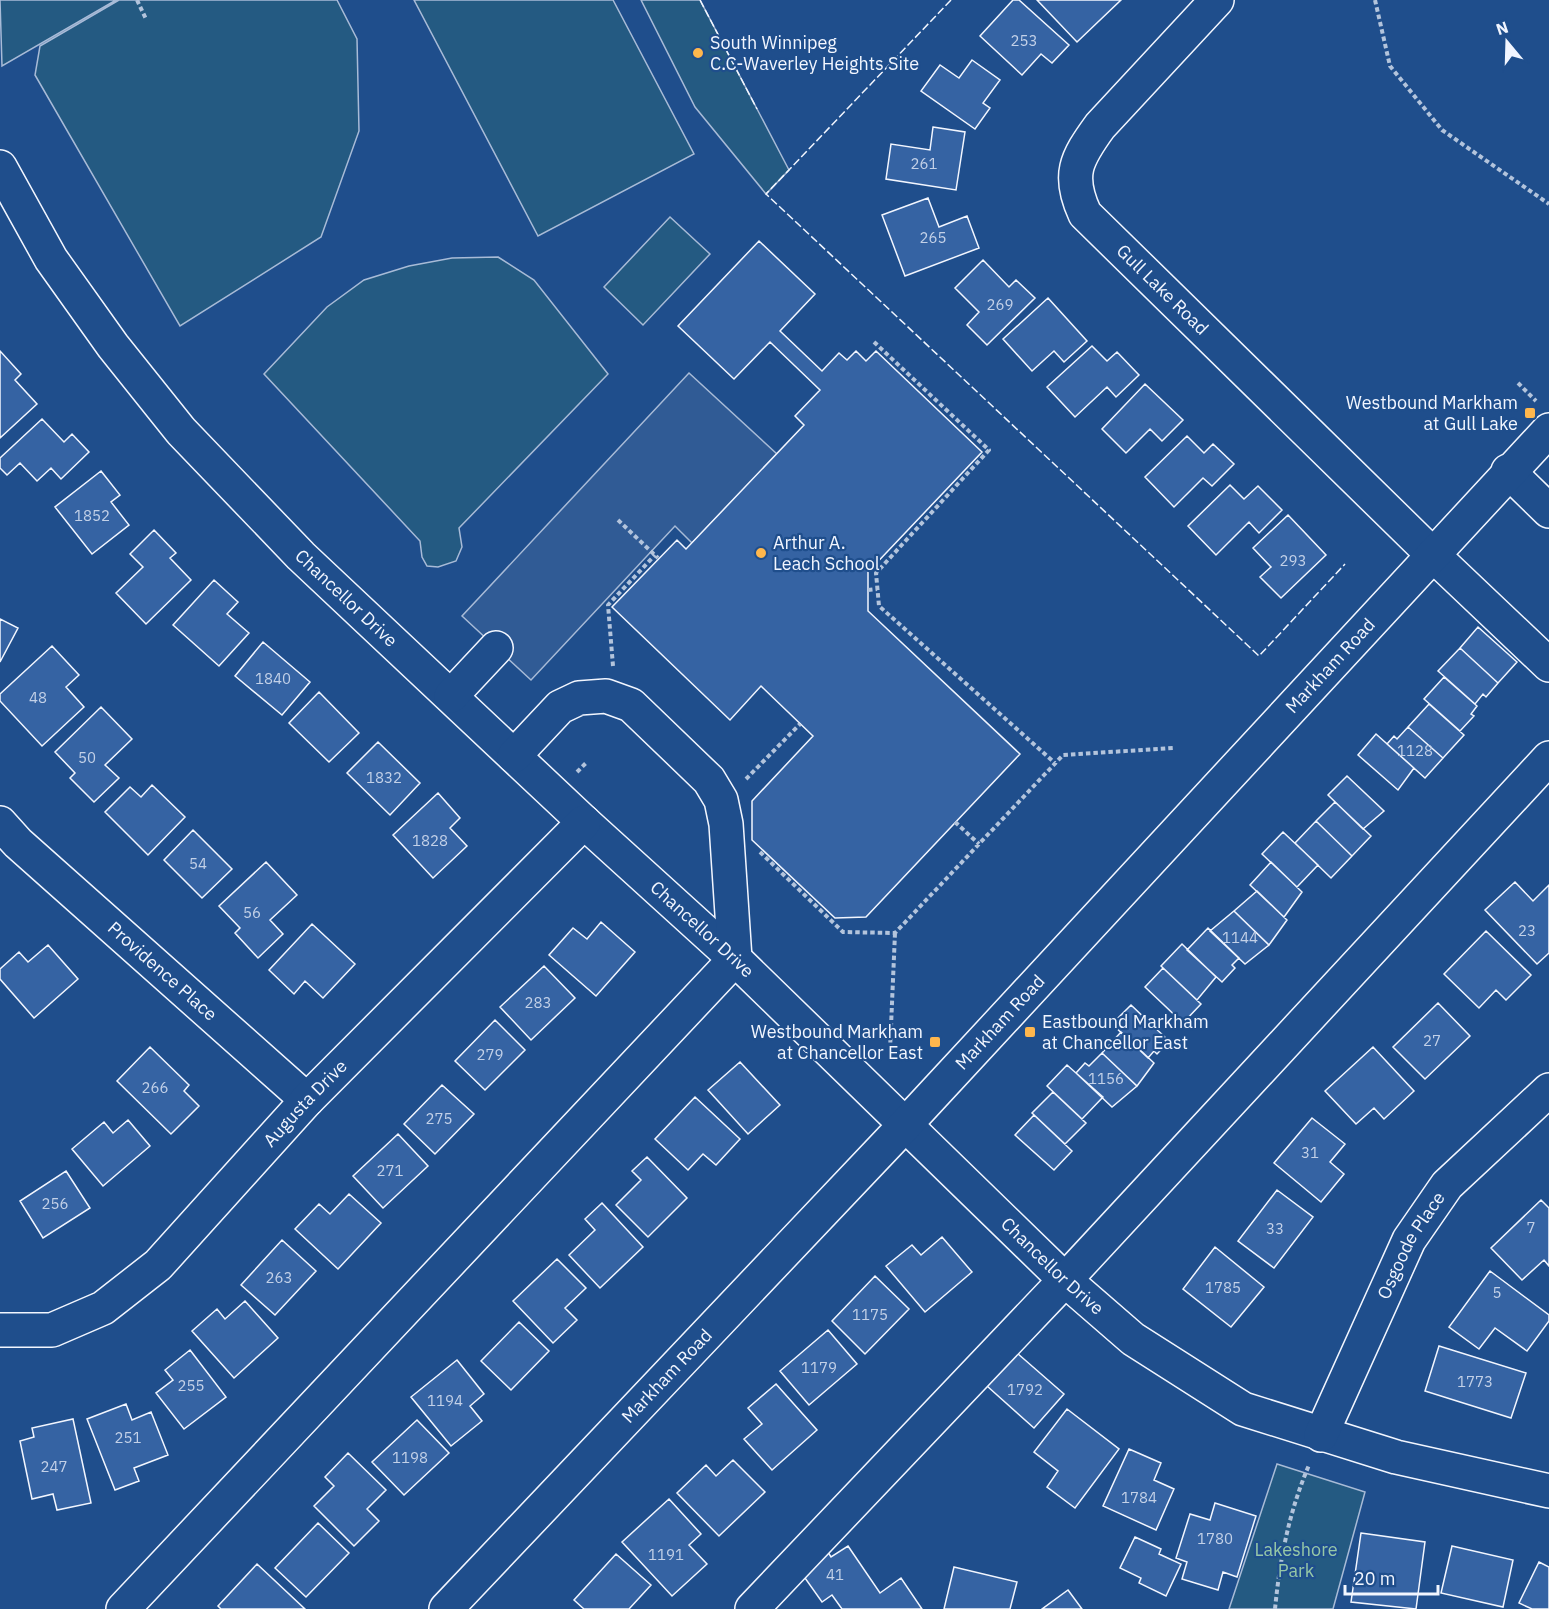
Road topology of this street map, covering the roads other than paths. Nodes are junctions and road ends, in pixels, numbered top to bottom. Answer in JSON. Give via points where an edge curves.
{"nodes":[{"id":1,"x":1217,"y":0,"type":"edge"},
{"id":2,"x":0,"y":168,"type":"edge"},
{"id":3,"x":1541,"y":418,"type":"edge"},
{"id":4,"x":1508,"y":471,"type":"junction"},
{"id":5,"x":1549,"y":511,"type":"edge"},
{"id":6,"x":1433,"y":555,"type":"junction"},
{"id":7,"x":496,"y":648,"type":"dead end"},
{"id":8,"x":1549,"y":665,"type":"edge"},
{"id":9,"x":451,"y":696,"type":"junction"},
{"id":10,"x":514,"y":756,"type":"junction"},
{"id":11,"x":1549,"y":758,"type":"edge"},
{"id":12,"x":584,"y":822,"type":"junction"},
{"id":13,"x":6,"y":841,"type":"edge"},
{"id":14,"x":735,"y":959,"type":"junction"},
{"id":15,"x":1549,"y":1090,"type":"edge"},
{"id":16,"x":307,"y":1100,"type":"junction"},
{"id":17,"x":905,"y":1125,"type":"junction"},
{"id":18,"x":1065,"y":1280,"type":"junction"},
{"id":19,"x":0,"y":1330,"type":"edge"},
{"id":20,"x":1321,"y":1435,"type":"junction"},
{"id":21,"x":1549,"y":1491,"type":"edge"},
{"id":22,"x":123,"y":1609,"type":"edge"},
{"id":23,"x":446,"y":1609,"type":"edge"},
{"id":24,"x":752,"y":1609,"type":"edge"}],
"edges":[{"from":1,"to":6,"type":"street","name":"Gull Lake Road","via":[[1100,126],[1084,148],[1075,170],[1075,193],[1085,214]]},
{"from":2,"to":9,"type":"street","name":"Chancellor Drive","via":[[51,259],[181,431],[301,556]]},
{"from":3,"to":4,"type":"street","name":"Markham Road"},
{"from":4,"to":5,"type":"street"},
{"from":4,"to":6,"type":"street","name":"Markham Road"},
{"from":6,"to":8,"type":"street","name":"Gull Lake Road"},
{"from":6,"to":17,"type":"street","name":"Markham Road"},
{"from":7,"to":9,"type":"street"},
{"from":9,"to":10,"type":"street","name":"Chancellor Drive"},
{"from":10,"to":12,"type":"street","name":"Chancellor Drive"},
{"from":10,"to":14,"type":"street","via":[[560,707],[579,698],[606,696],[631,705],[709,780],[721,800]]},
{"from":11,"to":18,"type":"street"},
{"from":12,"to":14,"type":"street","name":"Chancellor Drive"},
{"from":12,"to":16,"type":"street","name":"Augusta Drive"},
{"from":13,"to":16,"type":"street","name":"Providence Place"},
{"from":14,"to":17,"type":"street","name":"Chancellor Drive"},
{"from":14,"to":22,"type":"street"},
{"from":15,"to":20,"type":"street","name":"Osgoode Place","via":[[1448,1185],[1409,1240]]},
{"from":16,"to":19,"type":"street","name":"Augusta Drive","via":[[158,1265],[103,1308],[52,1330]]},
{"from":17,"to":18,"type":"street","name":"Chancellor Drive"},
{"from":17,"to":23,"type":"street","name":"Markham Road"},
{"from":18,"to":20,"type":"street","name":"Chancellor Drive","via":[[1145,1349],[1243,1409]]},
{"from":18,"to":24,"type":"street"},
{"from":20,"to":21,"type":"street","name":"Chancellor Drive","via":[[1396,1457]]}]}
